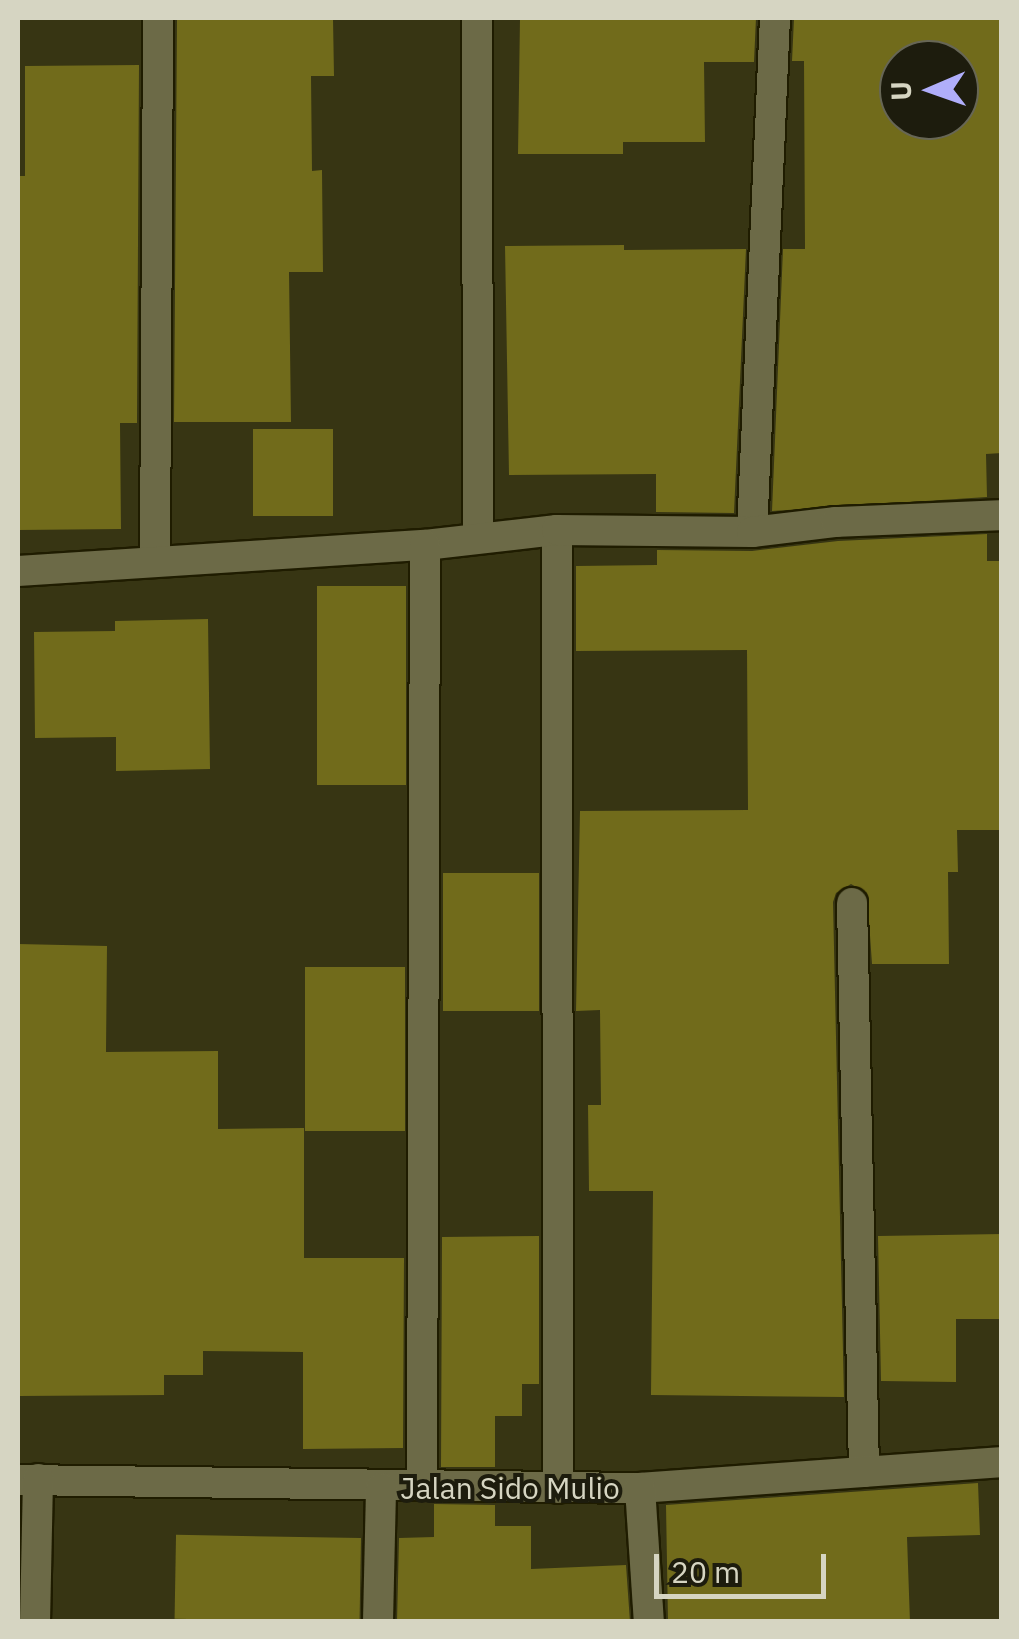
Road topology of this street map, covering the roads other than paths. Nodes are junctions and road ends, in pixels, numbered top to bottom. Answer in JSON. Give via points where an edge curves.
{"nodes":[{"id":1,"x":158,"y":18,"type":"edge"},
{"id":2,"x":476,"y":18,"type":"edge"},
{"id":3,"x":775,"y":18,"type":"edge"},
{"id":4,"x":1002,"y":515,"type":"edge"},
{"id":5,"x":557,"y":530,"type":"junction"},
{"id":6,"x":752,"y":532,"type":"junction"},
{"id":7,"x":478,"y":538,"type":"junction"},
{"id":8,"x":425,"y":545,"type":"junction"},
{"id":9,"x":155,"y":560,"type":"junction"},
{"id":10,"x":18,"y":571,"type":"edge"},
{"id":11,"x":852,"y":903,"type":"dead end"},
{"id":12,"x":1002,"y":1462,"type":"edge"},
{"id":13,"x":864,"y":1472,"type":"junction"},
{"id":14,"x":28,"y":1479,"type":"edge"},
{"id":15,"x":422,"y":1486,"type":"junction"},
{"id":16,"x":381,"y":1488,"type":"junction"},
{"id":17,"x":558,"y":1488,"type":"junction"},
{"id":18,"x":640,"y":1488,"type":"junction"},
{"id":19,"x":35,"y":1622,"type":"edge"},
{"id":20,"x":378,"y":1622,"type":"edge"},
{"id":21,"x":650,"y":1622,"type":"edge"}],
"edges":[{"from":1,"to":9,"type":"street"},
{"from":2,"to":7,"type":"street"},
{"from":3,"to":6,"type":"street"},
{"from":4,"to":6,"type":"street"},
{"from":5,"to":6,"type":"street"},
{"from":5,"to":7,"type":"street"},
{"from":5,"to":17,"type":"street"},
{"from":7,"to":8,"type":"street"},
{"from":8,"to":9,"type":"street"},
{"from":8,"to":15,"type":"street"},
{"from":9,"to":10,"type":"street"},
{"from":11,"to":13,"type":"street"},
{"from":12,"to":13,"type":"street","name":"Jalan Sido Mulio"},
{"from":13,"to":18,"type":"street","name":"Jalan Sido Mulio"},
{"from":14,"to":16,"type":"street","name":"Jalan Sido Mulio"},
{"from":14,"to":19,"type":"street"},
{"from":15,"to":16,"type":"street","name":"Jalan Sido Mulio"},
{"from":15,"to":17,"type":"street","name":"Jalan Sido Mulio"},
{"from":16,"to":20,"type":"street"},
{"from":17,"to":18,"type":"street","name":"Jalan Sido Mulio"},
{"from":18,"to":21,"type":"street"}]}
